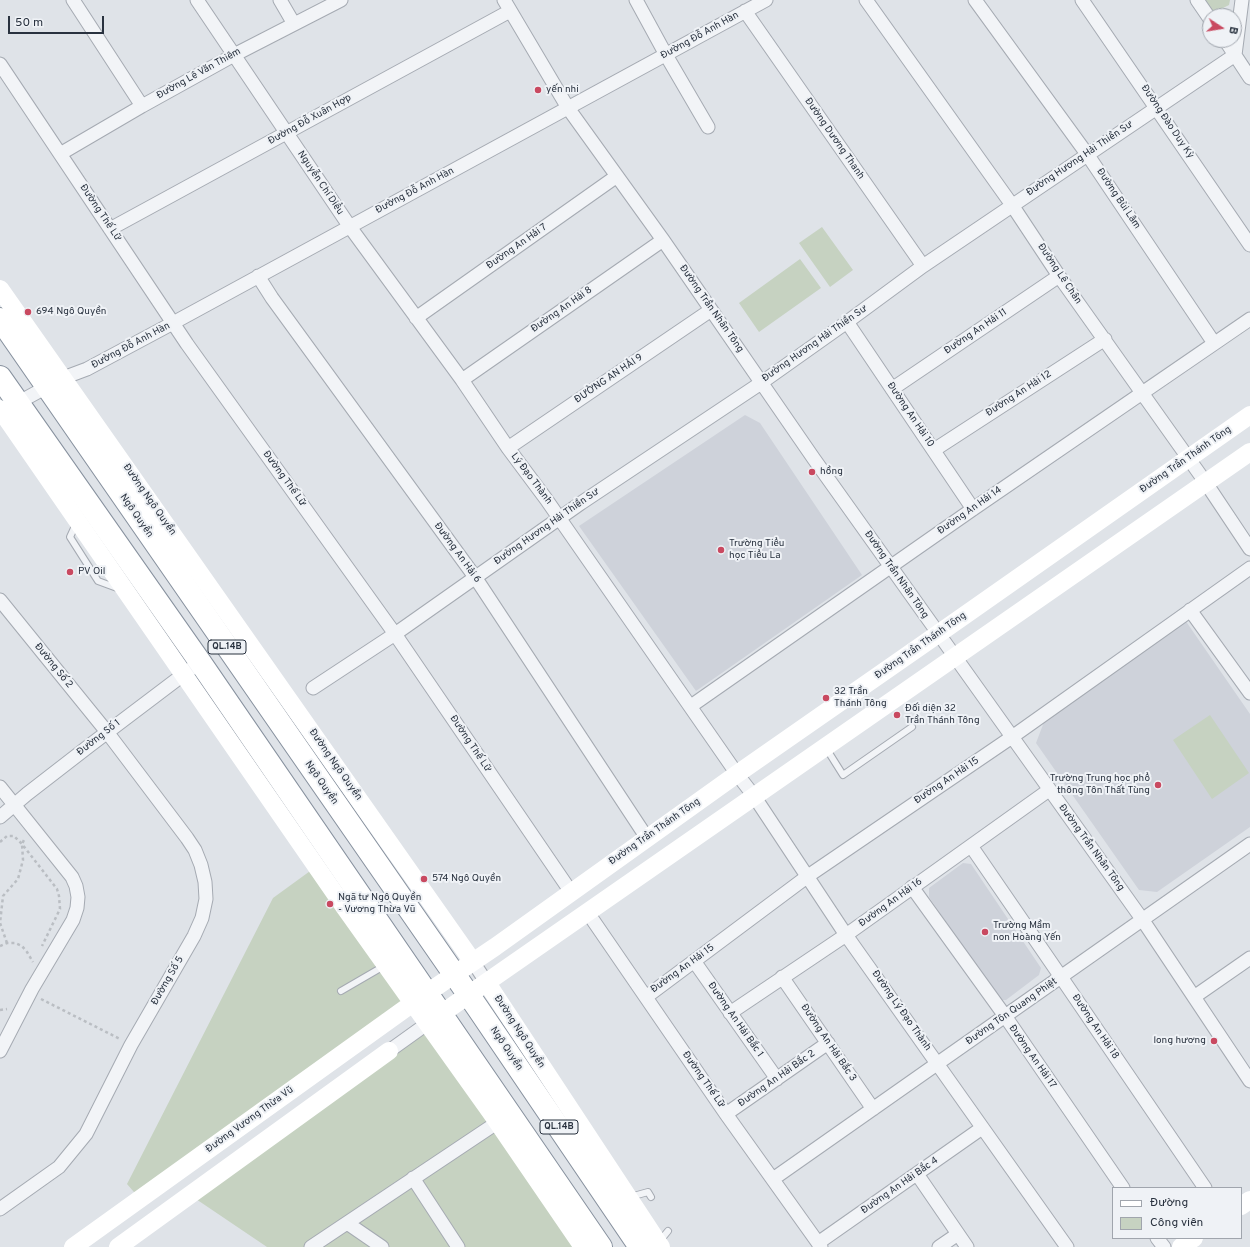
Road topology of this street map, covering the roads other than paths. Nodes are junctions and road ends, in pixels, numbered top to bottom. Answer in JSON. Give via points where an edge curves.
{"nodes":[{"id":1,"x":73,"y":0,"type":"edge"},
{"id":2,"x":197,"y":0,"type":"edge"},
{"id":3,"x":280,"y":0,"type":"edge"},
{"id":4,"x":341,"y":0,"type":"edge"},
{"id":5,"x":636,"y":0,"type":"edge"},
{"id":6,"x":766,"y":0,"type":"edge"},
{"id":7,"x":866,"y":0,"type":"edge"},
{"id":8,"x":975,"y":0,"type":"edge"},
{"id":9,"x":1082,"y":0,"type":"edge"},
{"id":10,"x":1242,"y":0,"type":"edge"},
{"id":11,"x":507,"y":6,"type":"edge"},
{"id":12,"x":745,"y":12,"type":"junction"},
{"id":13,"x":294,"y":24,"type":"junction"},
{"id":14,"x":1230,"y":48,"type":"edge"},
{"id":15,"x":234,"y":55,"type":"junction"},
{"id":16,"x":666,"y":55,"type":"junction"},
{"id":17,"x":1235,"y":55,"type":"junction"},
{"id":18,"x":0,"y":64,"type":"edge"},
{"id":19,"x":1250,"y":78,"type":"edge"},
{"id":20,"x":142,"y":106,"type":"junction"},
{"id":21,"x":1156,"y":107,"type":"junction"},
{"id":22,"x":568,"y":108,"type":"junction"},
{"id":23,"x":708,"y":127,"type":"dead end"},
{"id":24,"x":287,"y":133,"type":"junction"},
{"id":25,"x":60,"y":154,"type":"junction"},
{"id":26,"x":1087,"y":154,"type":"junction"},
{"id":27,"x":618,"y":176,"type":"junction"},
{"id":28,"x":1012,"y":205,"type":"junction"},
{"id":29,"x":350,"y":227,"type":"junction"},
{"id":30,"x":110,"y":229,"type":"junction"},
{"id":31,"x":663,"y":240,"type":"junction"},
{"id":32,"x":1250,"y":245,"type":"edge"},
{"id":33,"x":923,"y":266,"type":"junction"},
{"id":34,"x":258,"y":276,"type":"junction"},
{"id":35,"x":1059,"y":276,"type":"junction"},
{"id":36,"x":0,"y":289,"type":"edge"},
{"id":37,"x":711,"y":310,"type":"junction"},
{"id":38,"x":416,"y":318,"type":"junction"},
{"id":39,"x":1250,"y":319,"type":"edge"},
{"id":40,"x":0,"y":320,"type":"edge"},
{"id":41,"x":847,"y":322,"type":"junction"},
{"id":42,"x":173,"y":323,"type":"junction"},
{"id":43,"x":1105,"y":339,"type":"junction"},
{"id":44,"x":1214,"y":343,"type":"junction"},
{"id":45,"x":0,"y":377,"type":"edge"},
{"id":46,"x":462,"y":380,"type":"junction"},
{"id":47,"x":55,"y":382,"type":"junction"},
{"id":48,"x":761,"y":383,"type":"junction"},
{"id":49,"x":892,"y":389,"type":"junction"},
{"id":50,"x":1142,"y":393,"type":"junction"},
{"id":51,"x":5,"y":410,"type":"edge"},
{"id":52,"x":1250,"y":415,"type":"edge"},
{"id":53,"x":508,"y":448,"type":"junction"},
{"id":54,"x":934,"y":450,"type":"junction"},
{"id":55,"x":1250,"y":452,"type":"edge"},
{"id":56,"x":1188,"y":459,"type":"junction"},
{"id":57,"x":1206,"y":483,"type":"junction"},
{"id":58,"x":973,"y":509,"type":"junction"},
{"id":59,"x":560,"y":518,"type":"junction"},
{"id":60,"x":97,"y":547,"type":"junction"},
{"id":61,"x":1250,"y":549,"type":"edge"},
{"id":62,"x":890,"y":567,"type":"junction"},
{"id":63,"x":1250,"y":568,"type":"edge"},
{"id":64,"x":475,"y":577,"type":"junction"},
{"id":65,"x":0,"y":600,"type":"edge"},
{"id":66,"x":1190,"y":610,"type":"junction"},
{"id":67,"x":395,"y":634,"type":"junction"},
{"id":68,"x":938,"y":634,"type":"junction"},
{"id":69,"x":955,"y":657,"type":"junction"},
{"id":70,"x":192,"y":668,"type":"junction"},
{"id":71,"x":314,"y":688,"type":"dead end"},
{"id":72,"x":1250,"y":693,"type":"edge"},
{"id":73,"x":691,"y":706,"type":"junction"},
{"id":74,"x":912,"y":727,"type":"dead end"},
{"id":75,"x":107,"y":732,"type":"junction"},
{"id":76,"x":1012,"y":737,"type":"junction"},
{"id":77,"x":825,"y":747,"type":"junction"},
{"id":78,"x":737,"y":774,"type":"junction"},
{"id":79,"x":0,"y":787,"type":"edge"},
{"id":80,"x":1049,"y":790,"type":"junction"},
{"id":81,"x":754,"y":796,"type":"junction"},
{"id":82,"x":14,"y":804,"type":"junction"},
{"id":83,"x":0,"y":817,"type":"edge"},
{"id":84,"x":647,"y":838,"type":"junction"},
{"id":85,"x":1250,"y":844,"type":"edge"},
{"id":86,"x":971,"y":846,"type":"junction"},
{"id":87,"x":808,"y":876,"type":"junction"},
{"id":88,"x":912,"y":888,"type":"junction"},
{"id":89,"x":571,"y":892,"type":"junction"},
{"id":90,"x":588,"y":913,"type":"junction"},
{"id":91,"x":1142,"y":919,"type":"junction"},
{"id":92,"x":846,"y":935,"type":"junction"},
{"id":93,"x":1250,"y":958,"type":"edge"},
{"id":94,"x":694,"y":961,"type":"junction"},
{"id":95,"x":473,"y":962,"type":"junction"},
{"id":96,"x":386,"y":965,"type":"junction"},
{"id":97,"x":454,"y":974,"type":"junction"},
{"id":98,"x":782,"y":977,"type":"junction"},
{"id":99,"x":1061,"y":977,"type":"junction"},
{"id":100,"x":478,"y":989,"type":"junction"},
{"id":101,"x":341,"y":991,"type":"dead end"},
{"id":102,"x":646,"y":997,"type":"junction"},
{"id":103,"x":1194,"y":997,"type":"junction"},
{"id":104,"x":420,"y":998,"type":"junction"},
{"id":105,"x":730,"y":1013,"type":"junction"},
{"id":106,"x":1005,"y":1016,"type":"junction"},
{"id":107,"x":434,"y":1019,"type":"junction"},
{"id":108,"x":828,"y":1043,"type":"junction"},
{"id":109,"x":0,"y":1051,"type":"edge"},
{"id":110,"x":389,"y":1051,"type":"joint"},
{"id":111,"x":938,"y":1063,"type":"junction"},
{"id":112,"x":777,"y":1079,"type":"junction"},
{"id":113,"x":1250,"y":1081,"type":"edge"},
{"id":114,"x":873,"y":1109,"type":"junction"},
{"id":115,"x":726,"y":1114,"type":"junction"},
{"id":116,"x":498,"y":1122,"type":"junction"},
{"id":117,"x":982,"y":1128,"type":"junction"},
{"id":118,"x":917,"y":1174,"type":"junction"},
{"id":119,"x":413,"y":1178,"type":"junction"},
{"id":120,"x":773,"y":1178,"type":"junction"},
{"id":121,"x":1122,"y":1187,"type":"edge"},
{"id":122,"x":1204,"y":1187,"type":"edge"},
{"id":123,"x":628,"y":1197,"type":"junction"},
{"id":124,"x":651,"y":1197,"type":"dead end"},
{"id":125,"x":0,"y":1209,"type":"edge"},
{"id":126,"x":347,"y":1223,"type":"junction"},
{"id":127,"x":958,"y":1234,"type":"junction"},
{"id":128,"x":1158,"y":1239,"type":"edge"},
{"id":129,"x":1193,"y":1239,"type":"edge"},
{"id":130,"x":657,"y":1242,"type":"edge"},
{"id":131,"x":820,"y":1245,"type":"edge"},
{"id":132,"x":73,"y":1247,"type":"edge"},
{"id":133,"x":118,"y":1247,"type":"edge"},
{"id":134,"x":311,"y":1247,"type":"edge"},
{"id":135,"x":382,"y":1247,"type":"edge"},
{"id":136,"x":458,"y":1247,"type":"edge"},
{"id":137,"x":583,"y":1247,"type":"edge"},
{"id":138,"x":601,"y":1247,"type":"edge"},
{"id":139,"x":939,"y":1247,"type":"edge"},
{"id":140,"x":967,"y":1247,"type":"edge"},
{"id":141,"x":1067,"y":1247,"type":"edge"},
{"id":142,"x":1164,"y":1247,"type":"edge"},
{"id":143,"x":1181,"y":1247,"type":"edge"}],
"edges":[{"from":1,"to":20,"type":"street"},
{"from":2,"to":15,"type":"street","name":"Nguyễn Chí Diểu"},
{"from":3,"to":13,"type":"street"},
{"from":4,"to":13,"type":"street","name":"Đường Lê Văn Thiêm"},
{"from":5,"to":16,"type":"street"},
{"from":6,"to":12,"type":"street","name":"Đường Đỗ Anh Hàn"},
{"from":7,"to":28,"type":"street","name":"Đường Lê Chân"},
{"from":8,"to":26,"type":"street","name":"Đường Bùi Lâm"},
{"from":9,"to":21,"type":"street","name":"Đường Đào Duy Kỳ"},
{"from":10,"to":17,"type":"street"},
{"from":11,"to":22,"type":"street","name":"Đường Trần Nhân Tông"},
{"from":11,"to":24,"type":"street","name":"Đường Đỗ Xuân Hợp"},
{"from":12,"to":16,"type":"street","name":"Đường Đỗ Anh Hàn"},
{"from":12,"to":33,"type":"street","name":"Đường Dương Thanh"},
{"from":13,"to":15,"type":"street","name":"Đường Lê Văn Thiêm"},
{"from":14,"to":17,"type":"street"},
{"from":15,"to":20,"type":"street","name":"Đường Lê Văn Thiêm"},
{"from":15,"to":24,"type":"street","name":"Nguyễn Chí Diểu"},
{"from":16,"to":22,"type":"street","name":"Đường Đỗ Anh Hàn"},
{"from":16,"to":23,"type":"street"},
{"from":17,"to":19,"type":"street"},
{"from":17,"to":21,"type":"street","name":"Đường Hương Hải Thiền Sư"},
{"from":18,"to":25,"type":"street","name":"Đường Thế Lữ"},
{"from":20,"to":25,"type":"street","name":"Đường Lê Văn Thiêm"},
{"from":21,"to":26,"type":"street","name":"Đường Hương Hải Thiền Sư"},
{"from":21,"to":32,"type":"street","name":"Đường Đào Duy Kỳ"},
{"from":22,"to":27,"type":"street","name":"Đường Trần Nhân Tông"},
{"from":22,"to":29,"type":"street","name":"Đường Đỗ Anh Hàn"},
{"from":24,"to":29,"type":"street","name":"Nguyễn Chí Diểu"},
{"from":24,"to":30,"type":"street","name":"Đường Đỗ Xuân Hợp"},
{"from":25,"to":30,"type":"street","name":"Đường Thế Lữ"},
{"from":26,"to":28,"type":"street","name":"Đường Hương Hải Thiền Sư"},
{"from":26,"to":44,"type":"street","name":"Đường Bùi Lâm"},
{"from":27,"to":31,"type":"street","name":"Đường Trần Nhân Tông"},
{"from":27,"to":38,"type":"street","name":"Đường An Hải 7"},
{"from":28,"to":33,"type":"street","name":"Đường Hương Hải Thiền Sư"},
{"from":28,"to":35,"type":"street","name":"Đường Lê Chân"},
{"from":29,"to":34,"type":"street","name":"Đường Đỗ Anh Hàn"},
{"from":29,"to":38,"type":"street","name":"Lý Đạo Thành"},
{"from":30,"to":42,"type":"street","name":"Đường Thế Lữ"},
{"from":31,"to":37,"type":"street","name":"Đường Trần Nhân Tông"},
{"from":31,"to":46,"type":"street","name":"Đường An Hải 8"},
{"from":33,"to":41,"type":"street","name":"Đường Hương Hải Thiền Sư"},
{"from":34,"to":42,"type":"street","name":"Đường Đỗ Anh Hàn"},
{"from":34,"to":64,"type":"street","name":"Đường An Hải 6"},
{"from":35,"to":43,"type":"street","name":"Đường Lê Chân"},
{"from":35,"to":49,"type":"street","name":"Đường An Hải 11"},
{"from":36,"to":47,"type":"street","name":"Đường Ngô Quyền"},
{"from":37,"to":48,"type":"street","name":"Đường Trần Nhân Tông"},
{"from":37,"to":53,"type":"street","name":"ĐƯỜNG AN HẢl 9"},
{"from":38,"to":46,"type":"street","name":"Lý Đạo Thành"},
{"from":39,"to":44,"type":"street","name":"Đường An Hải 14"},
{"from":40,"to":47,"type":"highway","name":"Ngô Quyền","number":"QL.14B"},
{"from":41,"to":48,"type":"street","name":"Đường Hương Hải Thiền Sư"},
{"from":41,"to":49,"type":"street","name":"Đường An Hải 10"},
{"from":42,"to":47,"type":"street","name":"Đường Đỗ Anh Hàn","via":[[87,369]]},
{"from":42,"to":67,"type":"street","name":"Đường Thế Lữ"},
{"from":43,"to":50,"type":"street","name":"Đường Lê Chân"},
{"from":43,"to":54,"type":"street","name":"Đường An Hải 12"},
{"from":44,"to":50,"type":"street","name":"Đường An Hải 14"},
{"from":45,"to":51,"type":"highway","number":"QL.14B"},
{"from":46,"to":53,"type":"street","name":"Lý Đạo Thành"},
{"from":47,"to":51,"type":"street","name":"Đường Đỗ Anh Hàn"},
{"from":47,"to":95,"type":"street","name":"Đường Ngô Quyền"},
{"from":47,"to":97,"type":"highway","name":"Ngô Quyền","number":"QL.14B"},
{"from":48,"to":59,"type":"street","name":"Đường Hương Hải Thiền Sư"},
{"from":48,"to":62,"type":"street","name":"Đường Trần Nhân Tông"},
{"from":49,"to":54,"type":"street","name":"Đường An Hải 10"},
{"from":50,"to":56,"type":"street","name":"Đường Lê Chân"},
{"from":50,"to":58,"type":"street","name":"Đường An Hải 14"},
{"from":51,"to":60,"type":"highway","number":"QL.14B"},
{"from":51,"to":60,"type":"street","via":[[77,521]]},
{"from":52,"to":56,"type":"street","name":"Đường Trần Thánh Tông"},
{"from":53,"to":59,"type":"street","name":"Lý Đạo Thành"},
{"from":54,"to":58,"type":"street","name":"Đường An Hải 10"},
{"from":55,"to":57,"type":"street"},
{"from":56,"to":57,"type":"street","name":"Đường Lê Chân"},
{"from":56,"to":68,"type":"street","name":"Đường Trần Thánh Tông"},
{"from":57,"to":61,"type":"street","name":"Đường Lê Chân"},
{"from":57,"to":69,"type":"street"},
{"from":58,"to":62,"type":"street","name":"Đường An Hải 14"},
{"from":59,"to":64,"type":"street","name":"Đường Hương Hải Thiền Sư"},
{"from":59,"to":73,"type":"street","name":"Lý Đạo Thành"},
{"from":60,"to":70,"type":"highway","number":"QL.14B"},
{"from":60,"to":70,"type":"street","via":[[126,591]]},
{"from":62,"to":68,"type":"street","name":"Đường Trần Nhân Tông"},
{"from":62,"to":73,"type":"street","name":"Đường An Hải 14"},
{"from":63,"to":66,"type":"street","name":"Đường An Hải 15"},
{"from":64,"to":67,"type":"street","name":"Đường Hương Hải Thiền Sư"},
{"from":64,"to":84,"type":"street","name":"Đường An Hải 6"},
{"from":65,"to":75,"type":"street","name":"Đường Số 2"},
{"from":66,"to":72,"type":"street"},
{"from":66,"to":76,"type":"street","name":"Đường An Hải 15"},
{"from":67,"to":71,"type":"street","name":"Đường Hương Hải Thiền Sư"},
{"from":67,"to":89,"type":"street","name":"Đường Thế Lữ"},
{"from":68,"to":69,"type":"street","name":"Đường Trần Nhân Tông"},
{"from":68,"to":78,"type":"street","name":"Đường Trần Thánh Tông"},
{"from":69,"to":76,"type":"street","name":"Đường Trần Nhân Tông"},
{"from":69,"to":77,"type":"street"},
{"from":70,"to":75,"type":"street","name":"Đường Số 1"},
{"from":70,"to":96,"type":"street"},
{"from":70,"to":104,"type":"highway","number":"QL.14B"},
{"from":73,"to":78,"type":"street","name":"Lý Đạo Thành"},
{"from":74,"to":77,"type":"lane","via":[[843,775]]},
{"from":75,"to":82,"type":"street","name":"Đường Số 1"},
{"from":75,"to":125,"type":"street","name":"Đường Số 5","via":[[195,850],[205,882],[206,900],[202,918],[131,1045],[86,1134],[59,1167]]},
{"from":76,"to":80,"type":"street","name":"Đường Trần Nhân Tông"},
{"from":76,"to":87,"type":"street","name":"Đường An Hải 15"},
{"from":77,"to":81,"type":"street"},
{"from":78,"to":81,"type":"street","name":"Đường Lý Đạo Thành"},
{"from":78,"to":84,"type":"street","name":"Đường Trần Thánh Tông"},
{"from":79,"to":82,"type":"street"},
{"from":80,"to":86,"type":"street","name":"Đường An Hải 16"},
{"from":80,"to":91,"type":"street","name":"Đường Trần Nhân Tông"},
{"from":81,"to":87,"type":"street","name":"Đường Lý Đạo Thành"},
{"from":81,"to":90,"type":"street"},
{"from":82,"to":83,"type":"street","name":"Đường Số 1"},
{"from":82,"to":109,"type":"street","via":[[72,877],[78,897],[73,920],[30,993]]},
{"from":84,"to":89,"type":"street","name":"Đường Trần Thánh Tông"},
{"from":85,"to":91,"type":"street","name":"Đường Tôn Quang Phiệt"},
{"from":86,"to":88,"type":"street","name":"Đường An Hải 16"},
{"from":86,"to":99,"type":"street","name":"Đường An Hải 18"},
{"from":87,"to":92,"type":"street","name":"Đường Lý Đạo Thành"},
{"from":87,"to":94,"type":"street","name":"Đường An Hải 15"},
{"from":88,"to":92,"type":"street","name":"Đường An Hải 16"},
{"from":88,"to":106,"type":"street","name":"Đường An Hải 17"},
{"from":89,"to":95,"type":"street","name":"Đường Trần Thánh Tông"},
{"from":90,"to":100,"type":"street"},
{"from":90,"to":102,"type":"street","name":"Đường Thế Lữ"},
{"from":91,"to":99,"type":"street","name":"Đường Tôn Quang Phiệt"},
{"from":91,"to":103,"type":"street","name":"Đường Trần Nhân Tông"},
{"from":92,"to":98,"type":"street","name":"Đường An Hải 16"},
{"from":92,"to":111,"type":"street","name":"Đường Lý Đạo Thành"},
{"from":93,"to":103,"type":"street"},
{"from":94,"to":102,"type":"street","name":"Đường An Hải 15"},
{"from":94,"to":105,"type":"street","name":"Đường An Hải Bắc 1"},
{"from":95,"to":97,"type":"street","name":"Đường Trần Thánh Tông"},
{"from":95,"to":100,"type":"street","name":"Đường Ngô Quyền"},
{"from":96,"to":101,"type":"lane"},
{"from":96,"to":104,"type":"street"},
{"from":97,"to":100,"type":"highway","name":"Ngô Quyền","number":"QL.14B"},
{"from":97,"to":104,"type":"street","name":"Đường Vương Thừa Vũ"},
{"from":98,"to":105,"type":"street","name":"Đường An Hải 16"},
{"from":98,"to":108,"type":"street","name":"Đường An Hải Bắc 3"},
{"from":99,"to":106,"type":"street","name":"Đường Tôn Quang Phiệt"},
{"from":99,"to":122,"type":"street","name":"Đường An Hải 18"},
{"from":100,"to":107,"type":"street"},
{"from":100,"to":123,"type":"street","name":"Đường Ngô Quyền"},
{"from":100,"to":130,"type":"highway","name":"Ngô Quyền","number":"QL.14B"},
{"from":102,"to":115,"type":"street","name":"Đường Thế Lữ"},
{"from":103,"to":113,"type":"street","name":"Đường Trần Nhân Tông"},
{"from":104,"to":107,"type":"highway","number":"QL.14B"},
{"from":104,"to":132,"type":"street","name":"Đường Vương Thừa Vũ"},
{"from":105,"to":112,"type":"street","name":"Đường An Hải Bắc 1"},
{"from":106,"to":111,"type":"street","name":"Đường Tôn Quang Phiệt"},
{"from":106,"to":121,"type":"street","name":"Đường An Hải 17"},
{"from":107,"to":110,"type":"street"},
{"from":107,"to":116,"type":"street"},
{"from":107,"to":138,"type":"highway","number":"QL.14B"},
{"from":108,"to":112,"type":"street","name":"Đường An Hải Bắc 2"},
{"from":108,"to":114,"type":"street","name":"Đường An Hải Bắc 3"},
{"from":110,"to":133,"type":"street"},
{"from":111,"to":114,"type":"street","name":"Đường Tôn Quang Phiệt"},
{"from":111,"to":117,"type":"street","name":"Đường Lý Đạo Thành"},
{"from":112,"to":115,"type":"street","name":"Đường An Hải Bắc 2"},
{"from":114,"to":120,"type":"street","name":"Đường Tôn Quang Phiệt"},
{"from":115,"to":120,"type":"street","name":"Đường Thế Lữ"},
{"from":116,"to":119,"type":"street"},
{"from":116,"to":137,"type":"street"},
{"from":117,"to":118,"type":"street","name":"Đường An Hải Bắc 4"},
{"from":117,"to":141,"type":"street","name":"Đường Lý Đạo Thành"},
{"from":118,"to":127,"type":"street"},
{"from":118,"to":131,"type":"street","name":"Đường An Hải Bắc 4"},
{"from":119,"to":126,"type":"street"},
{"from":119,"to":136,"type":"street"},
{"from":120,"to":131,"type":"street","name":"Đường Thế Lữ"},
{"from":123,"to":124,"type":"lane","via":[[648,1192]]},
{"from":123,"to":130,"type":"street","name":"Đường Ngô Quyền"},
{"from":126,"to":134,"type":"street"},
{"from":126,"to":135,"type":"street"},
{"from":127,"to":139,"type":"street"},
{"from":127,"to":140,"type":"street"},
{"from":128,"to":142,"type":"street"},
{"from":129,"to":143,"type":"street"}]}
